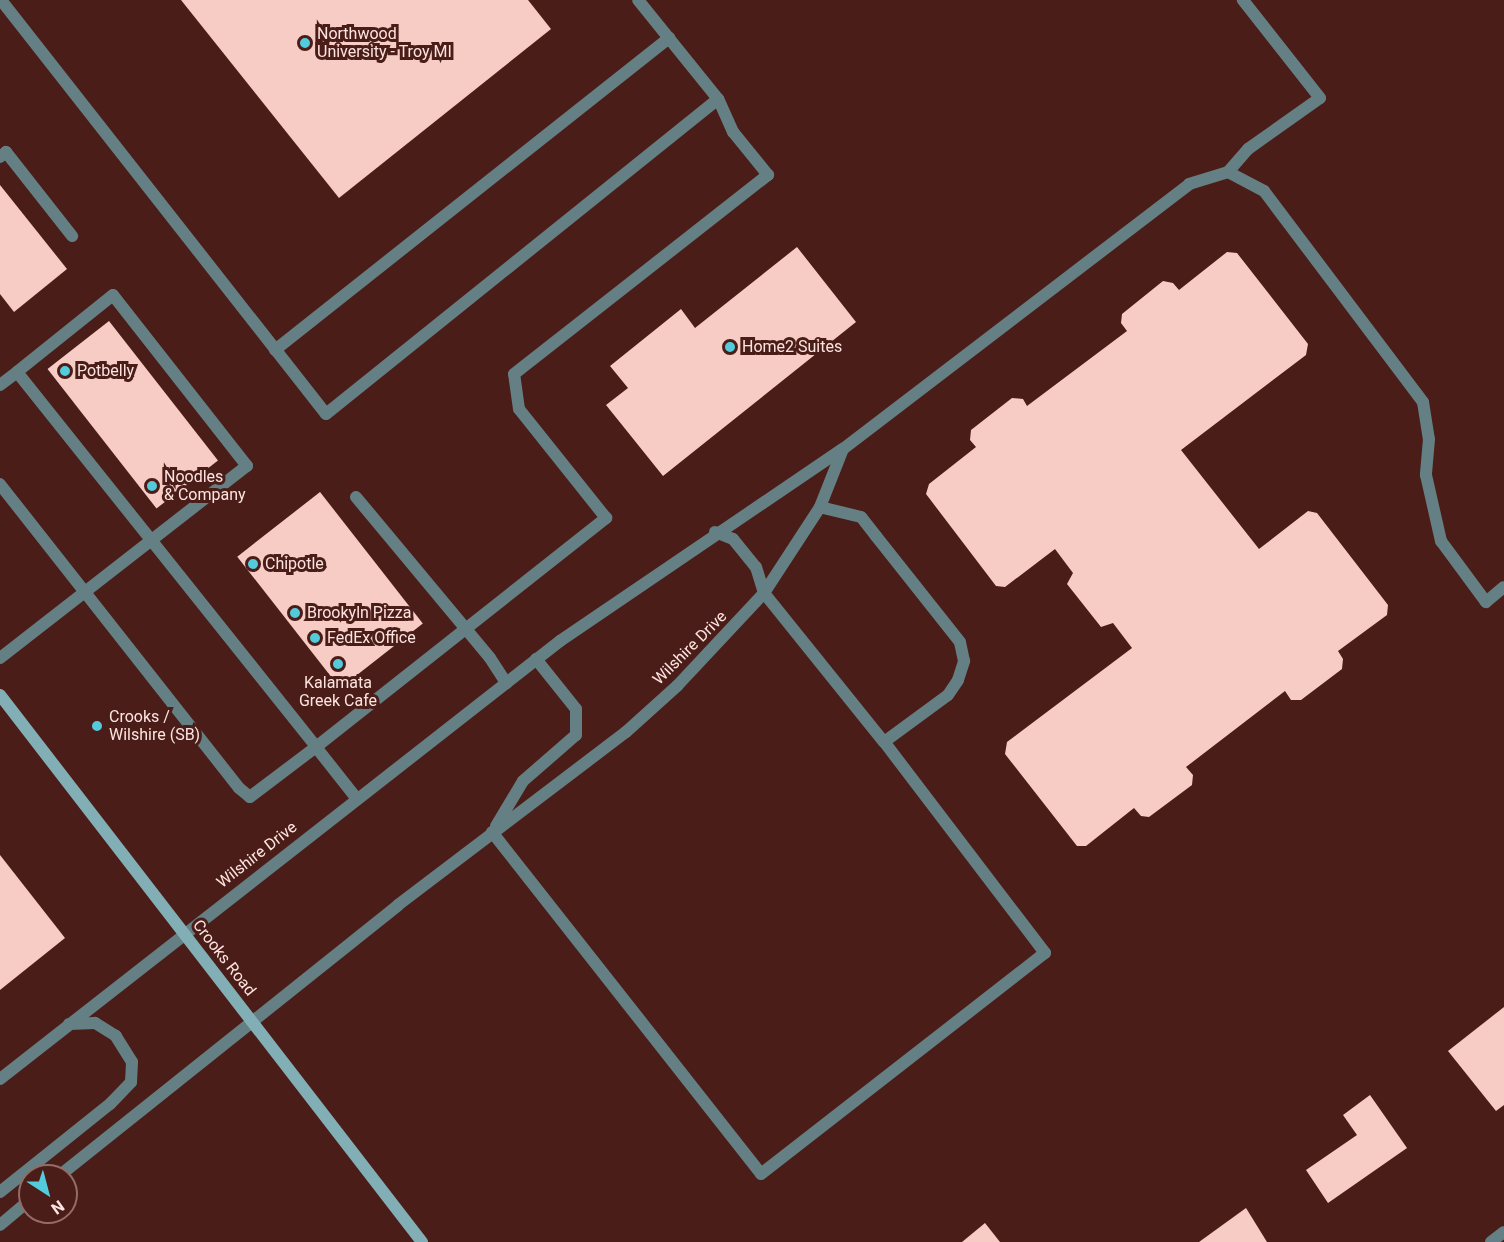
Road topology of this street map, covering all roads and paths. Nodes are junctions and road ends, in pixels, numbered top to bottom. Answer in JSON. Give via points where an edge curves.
{"nodes":[{"id":1,"x":1,"y":0,"type":"edge"},
{"id":2,"x":638,"y":0,"type":"edge"},
{"id":3,"x":1243,"y":0,"type":"edge"},
{"id":4,"x":669,"y":38,"type":"junction"},
{"id":5,"x":718,"y":99,"type":"junction"},
{"id":6,"x":2,"y":151,"type":"edge"},
{"id":7,"x":1228,"y":172,"type":"junction"},
{"id":8,"x":72,"y":236,"type":"dead end"},
{"id":9,"x":275,"y":350,"type":"junction"},
{"id":10,"x":17,"y":372,"type":"junction"},
{"id":11,"x":0,"y":385,"type":"edge"},
{"id":12,"x":843,"y":449,"type":"junction"},
{"id":13,"x":0,"y":484,"type":"edge"},
{"id":14,"x":356,"y":497,"type":"dead end"},
{"id":15,"x":820,"y":507,"type":"junction"},
{"id":16,"x":715,"y":532,"type":"junction"},
{"id":17,"x":152,"y":541,"type":"junction"},
{"id":18,"x":1504,"y":587,"type":"edge"},
{"id":19,"x":85,"y":593,"type":"junction"},
{"id":20,"x":764,"y":593,"type":"junction"},
{"id":21,"x":465,"y":629,"type":"junction"},
{"id":22,"x":0,"y":658,"type":"edge"},
{"id":23,"x":536,"y":659,"type":"junction"},
{"id":24,"x":506,"y":683,"type":"junction"},
{"id":25,"x":0,"y":695,"type":"edge"},
{"id":26,"x":884,"y":742,"type":"junction"},
{"id":27,"x":316,"y":747,"type":"junction"},
{"id":28,"x":357,"y":799,"type":"junction"},
{"id":29,"x":492,"y":832,"type":"junction"},
{"id":30,"x":183,"y":933,"type":"junction"},
{"id":31,"x":253,"y":1022,"type":"junction"},
{"id":32,"x":67,"y":1024,"type":"junction"},
{"id":33,"x":0,"y":1079,"type":"edge"},
{"id":34,"x":74,"y":1164,"type":"edge"},
{"id":35,"x":0,"y":1192,"type":"edge"},
{"id":36,"x":18,"y":1210,"type":"edge"},
{"id":37,"x":0,"y":1225,"type":"edge"},
{"id":38,"x":1504,"y":1232,"type":"edge"},
{"id":39,"x":422,"y":1242,"type":"edge"},
{"id":40,"x":1491,"y":1242,"type":"edge"}],
"edges":[{"from":1,"to":9,"type":"street"},
{"from":2,"to":4,"type":"street"},
{"from":3,"to":7,"type":"street","via":[[1320,98],[1248,148]]},
{"from":4,"to":5,"type":"street"},
{"from":4,"to":9,"type":"street"},
{"from":5,"to":9,"type":"street","via":[[326,414]]},
{"from":5,"to":21,"type":"street","via":[[732,132],[768,175],[514,374],[519,409],[606,518]]},
{"from":6,"to":8,"type":"street"},
{"from":7,"to":12,"type":"street","via":[[1189,184]]},
{"from":7,"to":18,"type":"street","via":[[1264,190],[1423,402],[1430,439],[1426,475],[1441,541],[1486,602]]},
{"from":10,"to":11,"type":"street"},
{"from":10,"to":17,"type":"street"},
{"from":10,"to":17,"type":"street","via":[[113,295],[247,466]]},
{"from":12,"to":15,"type":"street","name":"Wilshire Drive"},
{"from":12,"to":16,"type":"street","name":"Wilshire Drive"},
{"from":13,"to":19,"type":"street"},
{"from":14,"to":21,"type":"street"},
{"from":15,"to":20,"type":"street","name":"Wilshire Drive"},
{"from":15,"to":26,"type":"street","via":[[861,517],[960,642],[964,662],[948,695]]},
{"from":16,"to":20,"type":"street","via":[[734,539],[749,559]]},
{"from":16,"to":23,"type":"street","name":"Wilshire Drive"},
{"from":17,"to":19,"type":"street"},
{"from":17,"to":27,"type":"street"},
{"from":19,"to":22,"type":"street"},
{"from":19,"to":27,"type":"street","via":[[250,797]]},
{"from":20,"to":26,"type":"street"},
{"from":20,"to":29,"type":"street","name":"Wilshire Drive","via":[[677,686],[626,732]]},
{"from":21,"to":24,"type":"street"},
{"from":21,"to":27,"type":"street"},
{"from":23,"to":24,"type":"street","name":"Wilshire Drive"},
{"from":23,"to":29,"type":"street","name":"Wilshire Drive","via":[[576,709],[576,735],[523,781]]},
{"from":24,"to":28,"type":"street","name":"Wilshire Drive"},
{"from":25,"to":30,"type":"main road","name":"Crooks Road"},
{"from":26,"to":29,"type":"street","via":[[1045,953],[761,1174]]},
{"from":27,"to":28,"type":"street"},
{"from":28,"to":30,"type":"street","name":"Wilshire Drive"},
{"from":29,"to":31,"type":"street","name":"Wilshire Drive"},
{"from":30,"to":31,"type":"main road","name":"Crooks Road"},
{"from":30,"to":32,"type":"street","name":"Wilshire Drive"},
{"from":31,"to":34,"type":"street","name":"Wilshire Drive"},
{"from":31,"to":39,"type":"main road","name":"Crooks Road"},
{"from":32,"to":33,"type":"street","name":"Wilshire Drive"},
{"from":32,"to":35,"type":"street","via":[[95,1023],[116,1036],[132,1062],[131,1082],[110,1104]]},
{"from":36,"to":37,"type":"street"},
{"from":38,"to":40,"type":"street"}]}
